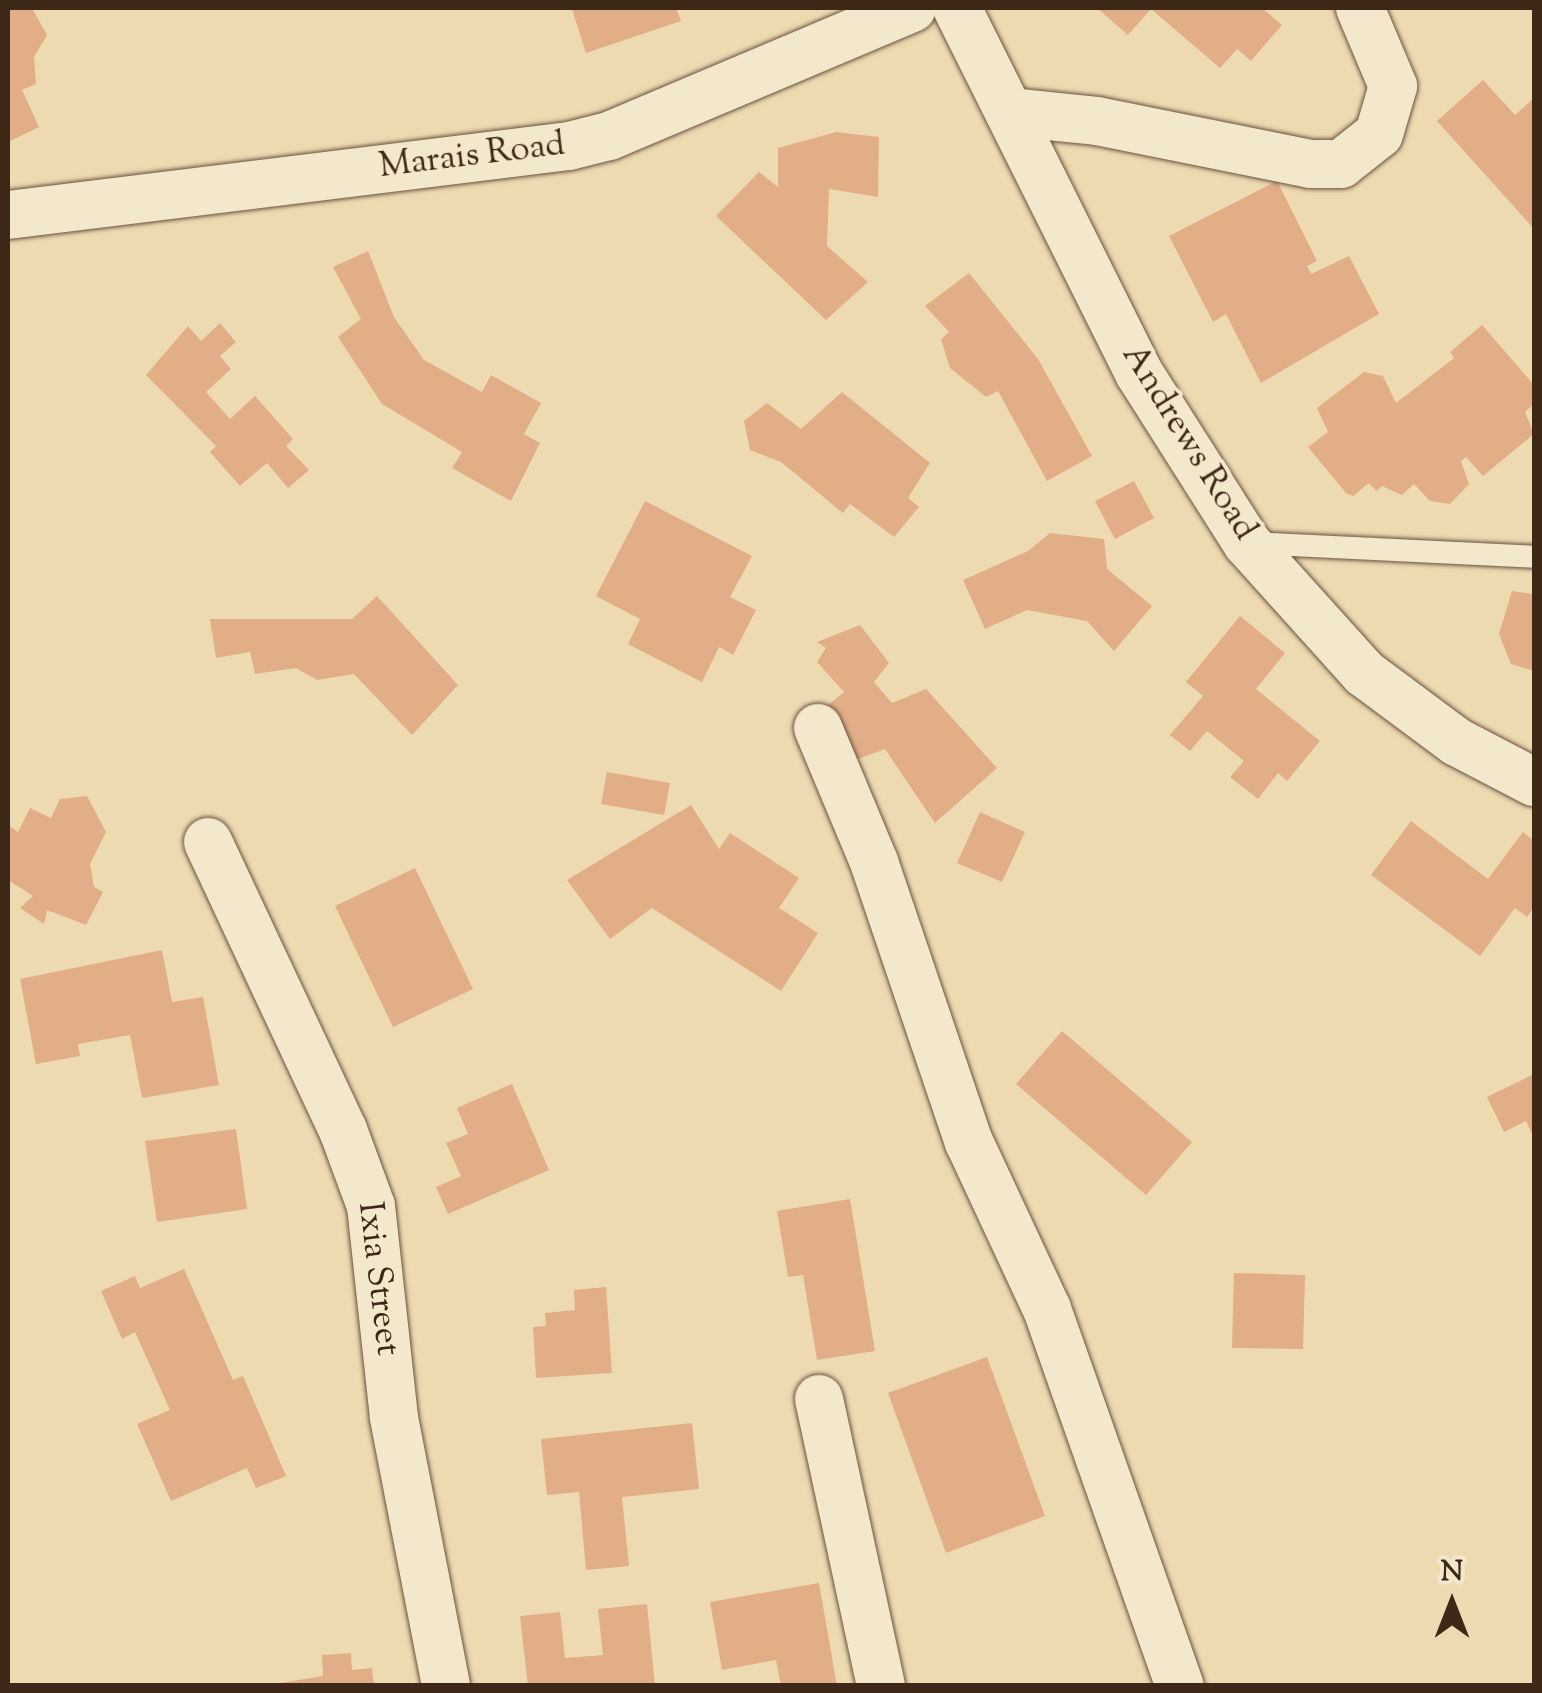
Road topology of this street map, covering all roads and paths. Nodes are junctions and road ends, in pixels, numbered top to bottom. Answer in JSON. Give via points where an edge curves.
{"nodes":[{"id":1,"x":912,"y":8,"type":"edge"},
{"id":2,"x":957,"y":8,"type":"edge"},
{"id":3,"x":1360,"y":8,"type":"edge"},
{"id":4,"x":1009,"y":112,"type":"junction"},
{"id":5,"x":8,"y":215,"type":"edge"},
{"id":6,"x":1247,"y":543,"type":"junction"},
{"id":7,"x":1534,"y":557,"type":"edge"},
{"id":8,"x":818,"y":728,"type":"dead end"},
{"id":9,"x":1534,"y":782,"type":"edge"},
{"id":10,"x":208,"y":842,"type":"dead end"},
{"id":11,"x":819,"y":1399,"type":"dead end"},
{"id":12,"x":446,"y":1686,"type":"edge"},
{"id":13,"x":882,"y":1686,"type":"edge"},
{"id":14,"x":1180,"y":1686,"type":"edge"}],
"edges":[{"from":1,"to":5,"type":"street","name":"Marais Road","via":[[609,136],[570,146]]},
{"from":2,"to":4,"type":"street","name":"Andrews Road"},
{"from":3,"to":4,"type":"street","via":[[1391,97],[1378,134],[1340,164]]},
{"from":4,"to":6,"type":"street","name":"Andrews Road","via":[[1139,373]]},
{"from":6,"to":7,"type":"lane"},
{"from":6,"to":9,"type":"street","name":"Andrews Road","via":[[1364,673],[1456,742]]},
{"from":8,"to":14,"type":"street","via":[[874,862],[969,1142],[1047,1310]]},
{"from":10,"to":12,"type":"street","name":"Ixia Street","via":[[343,1130],[371,1206],[394,1418]]},
{"from":11,"to":13,"type":"street"}]}
